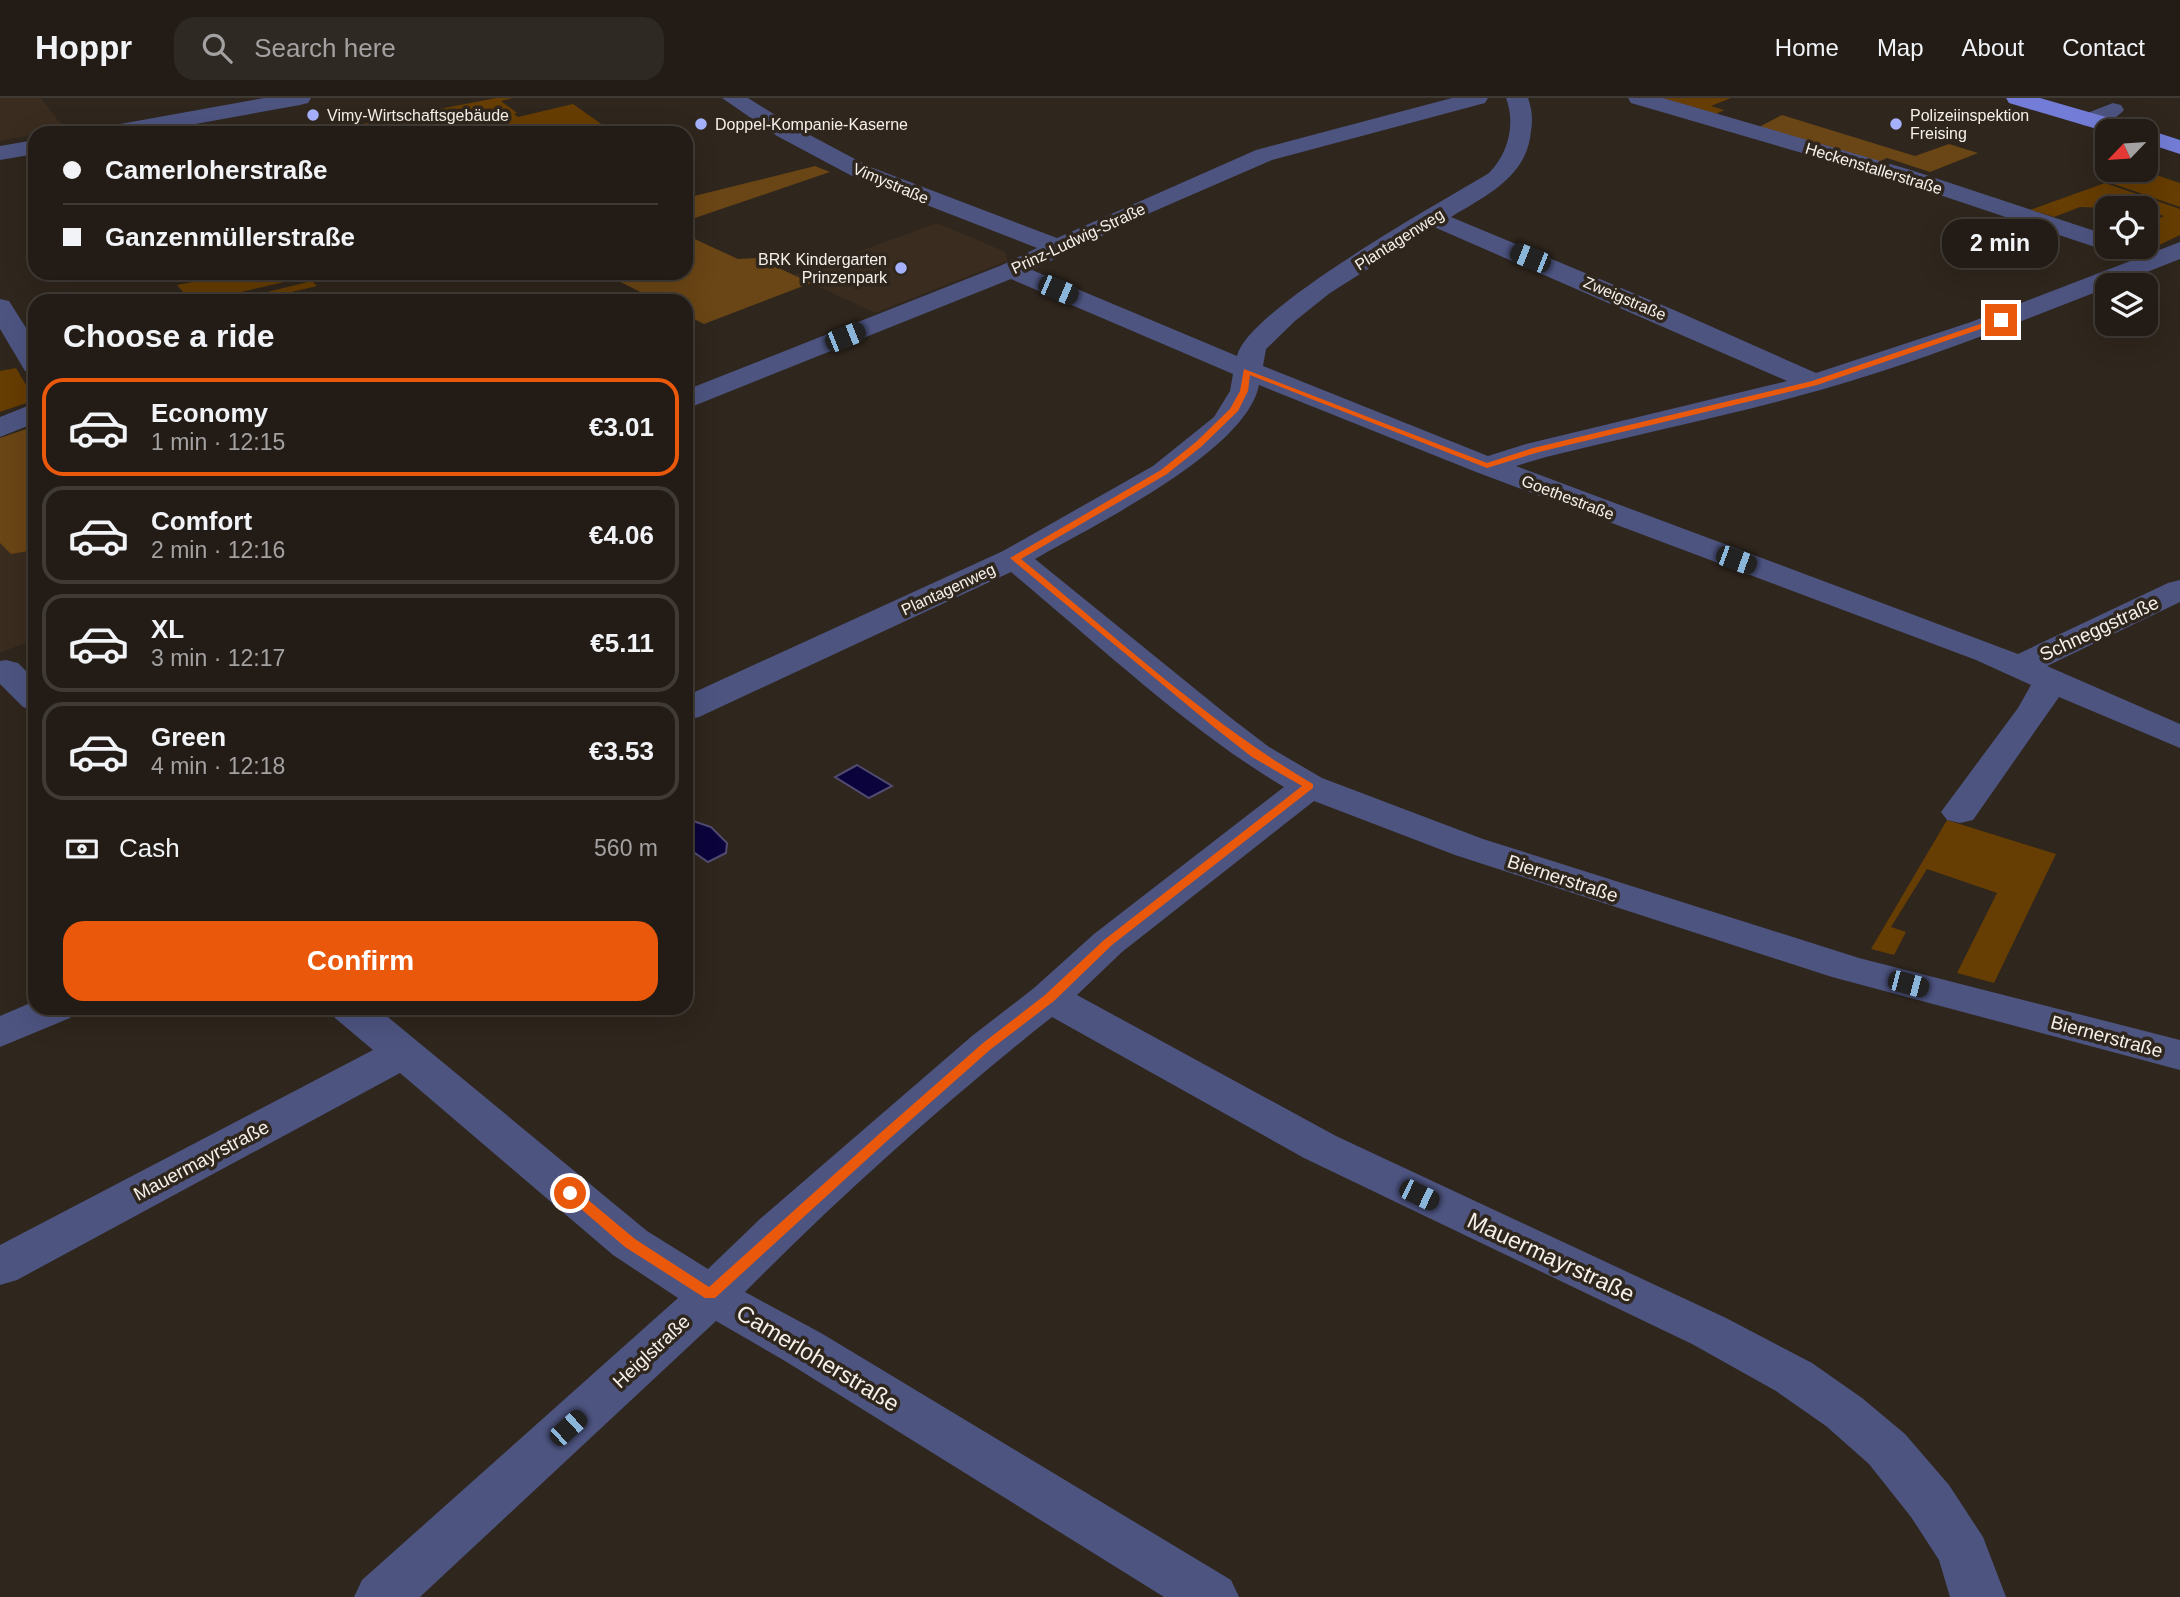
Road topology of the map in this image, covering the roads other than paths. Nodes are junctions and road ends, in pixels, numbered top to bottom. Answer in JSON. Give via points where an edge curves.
{"nodes":[{"id":1,"x":300,"y":98,"type":"edge"},
{"id":2,"x":733,"y":98,"type":"edge"},
{"id":3,"x":1477,"y":98,"type":"edge"},
{"id":4,"x":1517,"y":98,"type":"edge"},
{"id":5,"x":1639,"y":98,"type":"edge"},
{"id":6,"x":2017,"y":98,"type":"edge"},
{"id":7,"x":2095,"y":121,"type":"edge"},
{"id":8,"x":147,"y":126,"type":"edge"},
{"id":9,"x":2158,"y":140,"type":"edge"},
{"id":10,"x":2180,"y":147,"type":"edge"},
{"id":11,"x":28,"y":148,"type":"edge"},
{"id":12,"x":0,"y":153,"type":"edge"},
{"id":13,"x":1433,"y":218,"type":"junction"},
{"id":14,"x":2095,"y":239,"type":"edge"},
{"id":15,"x":1059,"y":248,"type":"junction"},
{"id":16,"x":2172,"y":260,"type":"edge"},
{"id":17,"x":1011,"y":270,"type":"junction"},
{"id":18,"x":0,"y":307,"type":"edge"},
{"id":19,"x":28,"y":353,"type":"edge"},
{"id":20,"x":1247,"y":370,"type":"junction"},
{"id":21,"x":1814,"y":383,"type":"junction"},
{"id":22,"x":693,"y":397,"type":"edge"},
{"id":23,"x":28,"y":415,"type":"edge"},
{"id":24,"x":0,"y":428,"type":"edge"},
{"id":25,"x":1487,"y":466,"type":"junction"},
{"id":26,"x":1014,"y":558,"type":"junction"},
{"id":27,"x":2180,"y":590,"type":"edge"},
{"id":28,"x":2019,"y":666,"type":"junction"},
{"id":29,"x":14,"y":667,"type":"edge"},
{"id":30,"x":2051,"y":680,"type":"junction"},
{"id":31,"x":28,"y":689,"type":"edge"},
{"id":32,"x":693,"y":703,"type":"edge"},
{"id":33,"x":2180,"y":737,"type":"edge"},
{"id":34,"x":1309,"y":786,"type":"junction"},
{"id":35,"x":1960,"y":812,"type":"dead end"},
{"id":36,"x":1049,"y":998,"type":"junction"},
{"id":37,"x":40,"y":1015,"type":"edge"},
{"id":38,"x":358,"y":1015,"type":"edge"},
{"id":39,"x":0,"y":1033,"type":"edge"},
{"id":40,"x":402,"y":1054,"type":"junction"},
{"id":41,"x":2180,"y":1055,"type":"edge"},
{"id":42,"x":0,"y":1267,"type":"edge"},
{"id":43,"x":710,"y":1295,"type":"junction"},
{"id":44,"x":382,"y":1597,"type":"edge"},
{"id":45,"x":1211,"y":1597,"type":"edge"},
{"id":46,"x":1978,"y":1597,"type":"edge"}],
"edges":[{"from":1,"to":8,"type":"street"},
{"from":2,"to":15,"type":"street","name":"Vimystraße","via":[[860,171]]},
{"from":3,"to":15,"type":"street","name":"Prinz-Ludwig-Straße","via":[[1264,155]]},
{"from":4,"to":13,"type":"street","name":"Plantagenweg","via":[[1521,107],[1514,158],[1497,178]]},
{"from":5,"to":14,"type":"street","name":"Heckenstallerstraße","via":[[1903,175]]},
{"from":6,"to":7,"type":"main road"},
{"from":9,"to":10,"type":"main road"},
{"from":11,"to":12,"type":"street"},
{"from":13,"to":20,"type":"street","name":"Plantagenweg","via":[[1321,287],[1286,315],[1253,347]]},
{"from":13,"to":21,"type":"street","name":"Zweigstraße"},
{"from":15,"to":17,"type":"street","name":"Prinz-Ludwig-Straße"},
{"from":16,"to":21,"type":"street"},
{"from":17,"to":20,"type":"street","name":"Goethestraße"},
{"from":17,"to":22,"type":"street","name":"Prinz-Ludwig-Straße"},
{"from":18,"to":19,"type":"street"},
{"from":20,"to":25,"type":"street","name":"Goethestraße"},
{"from":20,"to":26,"type":"street","name":"Plantagenweg","via":[[1234,411],[1199,444],[1164,472]]},
{"from":21,"to":25,"type":"street"},
{"from":23,"to":24,"type":"street"},
{"from":25,"to":28,"type":"street","name":"Goethestraße"},
{"from":26,"to":32,"type":"street","name":"Plantagenweg"},
{"from":26,"to":34,"type":"street","name":"Biernerstraße","via":[[1256,755]]},
{"from":27,"to":28,"type":"street","name":"Schneggstraße"},
{"from":28,"to":30,"type":"street","name":"Goethestraße"},
{"from":29,"to":31,"type":"street"},
{"from":30,"to":33,"type":"street","name":"Goethestraße"},
{"from":30,"to":35,"type":"street"},
{"from":34,"to":36,"type":"street","name":"Heiglstraße","via":[[1108,943]]},
{"from":34,"to":41,"type":"street","name":"Biernerstraße","via":[[1469,847],[1847,968]]},
{"from":36,"to":43,"type":"street","name":"Heiglstraße","via":[[976,1055]]},
{"from":36,"to":46,"type":"street","name":"Mauermayrstraße","via":[[1320,1147],[1709,1331],[1794,1377],[1844,1412],[1895,1459],[1964,1553]]},
{"from":37,"to":39,"type":"street"},
{"from":38,"to":40,"type":"street","name":"Camerloherstraße"},
{"from":40,"to":42,"type":"street","name":"Mauermayrstraße"},
{"from":40,"to":43,"type":"street","name":"Camerloherstraße","via":[[630,1243]]},
{"from":43,"to":44,"type":"street","name":"Heiglstraße"},
{"from":43,"to":45,"type":"street","name":"Camerloherstraße"}]}
